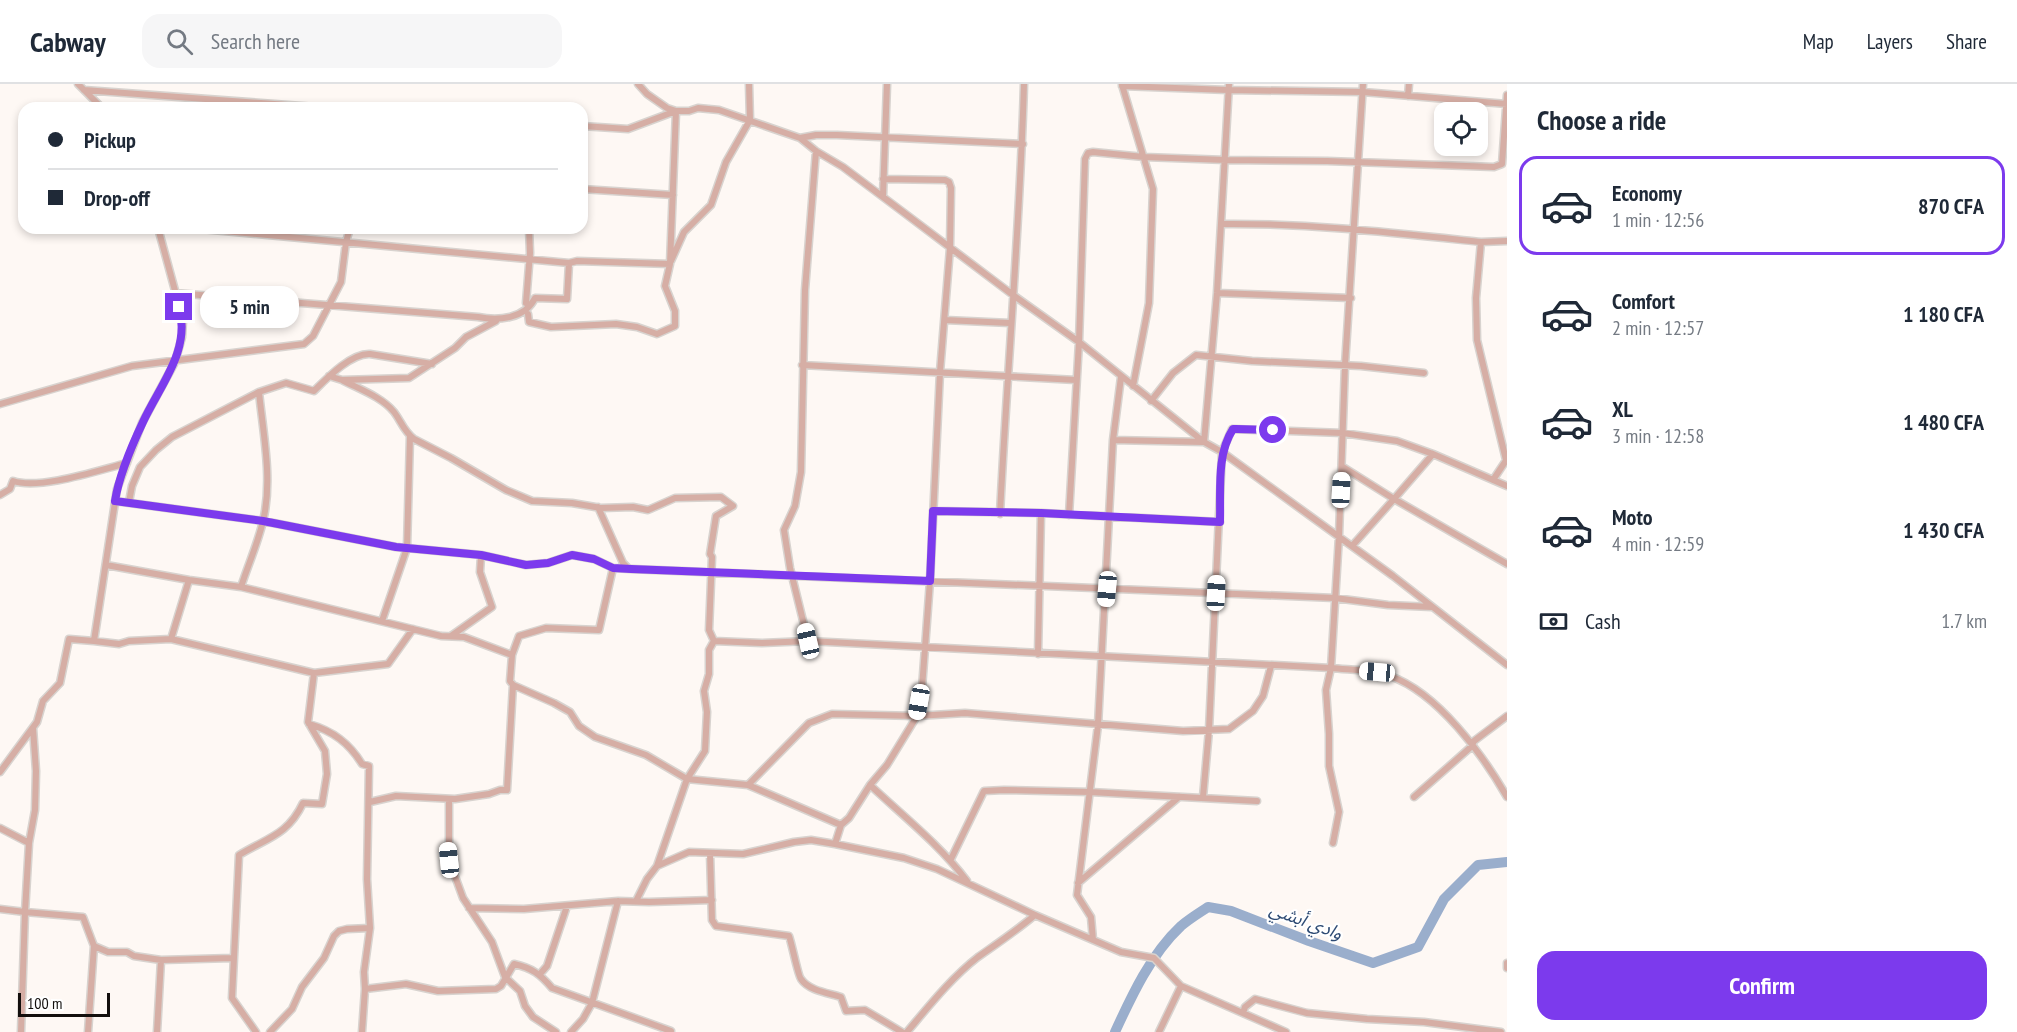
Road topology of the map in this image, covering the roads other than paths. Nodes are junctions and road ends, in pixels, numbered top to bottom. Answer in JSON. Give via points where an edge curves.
{"nodes":[{"id":1,"x":78,"y":84,"type":"edge"},
{"id":2,"x":638,"y":84,"type":"edge"},
{"id":3,"x":749,"y":84,"type":"edge"},
{"id":4,"x":887,"y":84,"type":"edge"},
{"id":5,"x":1024,"y":84,"type":"edge"},
{"id":6,"x":1363,"y":84,"type":"edge"},
{"id":7,"x":1409,"y":84,"type":"edge"},
{"id":8,"x":1122,"y":85,"type":"edge"},
{"id":9,"x":1228,"y":87,"type":"edge"},
{"id":10,"x":84,"y":90,"type":"junction"},
{"id":11,"x":1362,"y":92,"type":"junction"},
{"id":12,"x":1507,"y":95,"type":"edge"},
{"id":13,"x":1408,"y":96,"type":"junction"},
{"id":14,"x":96,"y":102,"type":"edge"},
{"id":15,"x":247,"y":102,"type":"edge"},
{"id":16,"x":1507,"y":104,"type":"edge"},
{"id":17,"x":676,"y":111,"type":"junction"},
{"id":18,"x":750,"y":120,"type":"junction"},
{"id":19,"x":588,"y":126,"type":"edge"},
{"id":20,"x":800,"y":138,"type":"junction"},
{"id":21,"x":884,"y":139,"type":"junction"},
{"id":22,"x":1023,"y":144,"type":"junction"},
{"id":23,"x":816,"y":152,"type":"junction"},
{"id":24,"x":1144,"y":157,"type":"junction"},
{"id":25,"x":1226,"y":160,"type":"junction"},
{"id":26,"x":1359,"y":163,"type":"junction"},
{"id":27,"x":883,"y":179,"type":"junction"},
{"id":28,"x":588,"y":189,"type":"edge"},
{"id":29,"x":673,"y":195,"type":"junction"},
{"id":30,"x":883,"y":196,"type":"junction"},
{"id":31,"x":1221,"y":224,"type":"junction"},
{"id":32,"x":1355,"y":231,"type":"junction"},
{"id":33,"x":160,"y":234,"type":"edge"},
{"id":34,"x":257,"y":234,"type":"edge"},
{"id":35,"x":348,"y":234,"type":"edge"},
{"id":36,"x":529,"y":234,"type":"edge"},
{"id":37,"x":1507,"y":241,"type":"edge"},
{"id":38,"x":346,"y":242,"type":"junction"},
{"id":39,"x":1481,"y":242,"type":"junction"},
{"id":40,"x":950,"y":248,"type":"junction"},
{"id":41,"x":530,"y":259,"type":"junction"},
{"id":42,"x":569,"y":263,"type":"junction"},
{"id":43,"x":670,"y":264,"type":"junction"},
{"id":44,"x":175,"y":293,"type":"junction"},
{"id":45,"x":1217,"y":293,"type":"junction"},
{"id":46,"x":1012,"y":295,"type":"junction"},
{"id":47,"x":1351,"y":298,"type":"junction"},
{"id":48,"x":526,"y":303,"type":"dead end"},
{"id":49,"x":327,"y":307,"type":"junction"},
{"id":50,"x":528,"y":314,"type":"dead end"},
{"id":51,"x":496,"y":320,"type":"junction"},
{"id":52,"x":945,"y":320,"type":"junction"},
{"id":53,"x":1010,"y":323,"type":"junction"},
{"id":54,"x":1079,"y":342,"type":"junction"},
{"id":55,"x":1210,"y":358,"type":"junction"},
{"id":56,"x":175,"y":362,"type":"junction"},
{"id":57,"x":432,"y":363,"type":"junction"},
{"id":58,"x":802,"y":365,"type":"junction"},
{"id":59,"x":1345,"y":365,"type":"junction"},
{"id":60,"x":940,"y":372,"type":"junction"},
{"id":61,"x":1424,"y":373,"type":"dead end"},
{"id":62,"x":1007,"y":375,"type":"junction"},
{"id":63,"x":329,"y":376,"type":"junction"},
{"id":64,"x":1121,"y":377,"type":"junction"},
{"id":65,"x":342,"y":380,"type":"junction"},
{"id":66,"x":1076,"y":380,"type":"junction"},
{"id":67,"x":1133,"y":386,"type":"junction"},
{"id":68,"x":259,"y":392,"type":"junction"},
{"id":69,"x":1151,"y":401,"type":"junction"},
{"id":70,"x":0,"y":404,"type":"edge"},
{"id":71,"x":1343,"y":433,"type":"junction"},
{"id":72,"x":410,"y":436,"type":"junction"},
{"id":73,"x":1113,"y":440,"type":"junction"},
{"id":74,"x":1204,"y":442,"type":"junction"},
{"id":75,"x":1222,"y":452,"type":"junction"},
{"id":76,"x":1433,"y":454,"type":"junction"},
{"id":77,"x":1507,"y":459,"type":"edge"},
{"id":78,"x":127,"y":463,"type":"junction"},
{"id":79,"x":1343,"y":466,"type":"junction"},
{"id":80,"x":1493,"y":480,"type":"junction"},
{"id":81,"x":1507,"y":486,"type":"edge"},
{"id":82,"x":0,"y":495,"type":"edge"},
{"id":83,"x":1394,"y":499,"type":"junction"},
{"id":84,"x":115,"y":501,"type":"junction"},
{"id":85,"x":129,"y":502,"type":"junction"},
{"id":86,"x":598,"y":507,"type":"junction"},
{"id":87,"x":933,"y":511,"type":"junction"},
{"id":88,"x":1041,"y":513,"type":"junction"},
{"id":89,"x":1000,"y":514,"type":"junction"},
{"id":90,"x":1069,"y":515,"type":"junction"},
{"id":91,"x":1108,"y":518,"type":"junction"},
{"id":92,"x":263,"y":521,"type":"junction"},
{"id":93,"x":1220,"y":522,"type":"junction"},
{"id":94,"x":1339,"y":536,"type":"junction"},
{"id":95,"x":1352,"y":546,"type":"junction"},
{"id":96,"x":407,"y":548,"type":"junction"},
{"id":97,"x":481,"y":555,"type":"junction"},
{"id":98,"x":1507,"y":564,"type":"edge"},
{"id":99,"x":106,"y":565,"type":"junction"},
{"id":100,"x":613,"y":568,"type":"junction"},
{"id":101,"x":629,"y":569,"type":"junction"},
{"id":102,"x":710,"y":571,"type":"junction"},
{"id":103,"x":793,"y":577,"type":"junction"},
{"id":104,"x":189,"y":580,"type":"junction"},
{"id":105,"x":930,"y":581,"type":"junction"},
{"id":106,"x":1039,"y":586,"type":"junction"},
{"id":107,"x":241,"y":587,"type":"junction"},
{"id":108,"x":1107,"y":589,"type":"junction"},
{"id":109,"x":1216,"y":593,"type":"junction"},
{"id":110,"x":1335,"y":598,"type":"junction"},
{"id":111,"x":1432,"y":607,"type":"junction"},
{"id":112,"x":382,"y":621,"type":"junction"},
{"id":113,"x":413,"y":629,"type":"junction"},
{"id":114,"x":450,"y":637,"type":"junction"},
{"id":115,"x":171,"y":639,"type":"junction"},
{"id":116,"x":94,"y":640,"type":"junction"},
{"id":117,"x":714,"y":641,"type":"junction"},
{"id":118,"x":808,"y":641,"type":"junction"},
{"id":119,"x":924,"y":647,"type":"junction"},
{"id":120,"x":1038,"y":654,"type":"junction"},
{"id":121,"x":512,"y":656,"type":"junction"},
{"id":122,"x":1101,"y":657,"type":"junction"},
{"id":123,"x":1212,"y":662,"type":"junction"},
{"id":124,"x":1507,"y":665,"type":"edge"},
{"id":125,"x":1271,"y":666,"type":"junction"},
{"id":126,"x":1331,"y":668,"type":"junction"},
{"id":127,"x":314,"y":673,"type":"junction"},
{"id":128,"x":513,"y":685,"type":"junction"},
{"id":129,"x":917,"y":716,"type":"junction"},
{"id":130,"x":1507,"y":716,"type":"edge"},
{"id":131,"x":309,"y":724,"type":"junction"},
{"id":132,"x":1098,"y":725,"type":"junction"},
{"id":133,"x":33,"y":728,"type":"junction"},
{"id":134,"x":1209,"y":730,"type":"junction"},
{"id":135,"x":1472,"y":746,"type":"junction"},
{"id":136,"x":0,"y":772,"type":"edge"},
{"id":137,"x":687,"y":779,"type":"junction"},
{"id":138,"x":748,"y":785,"type":"junction"},
{"id":139,"x":870,"y":785,"type":"junction"},
{"id":140,"x":1090,"y":792,"type":"junction"},
{"id":141,"x":1179,"y":797,"type":"junction"},
{"id":142,"x":1203,"y":797,"type":"junction"},
{"id":143,"x":1414,"y":797,"type":"dead end"},
{"id":144,"x":1507,"y":797,"type":"edge"},
{"id":145,"x":449,"y":799,"type":"junction"},
{"id":146,"x":1257,"y":801,"type":"dead end"},
{"id":147,"x":370,"y":802,"type":"junction"},
{"id":148,"x":841,"y":825,"type":"junction"},
{"id":149,"x":0,"y":828,"type":"edge"},
{"id":150,"x":29,"y":843,"type":"junction"},
{"id":151,"x":1333,"y":843,"type":"dead end"},
{"id":152,"x":835,"y":844,"type":"junction"},
{"id":153,"x":710,"y":853,"type":"junction"},
{"id":154,"x":951,"y":859,"type":"junction"},
{"id":155,"x":657,"y":866,"type":"junction"},
{"id":156,"x":969,"y":883,"type":"junction"},
{"id":157,"x":1078,"y":883,"type":"junction"},
{"id":158,"x":636,"y":900,"type":"junction"},
{"id":159,"x":712,"y":900,"type":"junction"},
{"id":160,"x":618,"y":901,"type":"junction"},
{"id":161,"x":567,"y":906,"type":"junction"},
{"id":162,"x":469,"y":908,"type":"junction"},
{"id":163,"x":0,"y":909,"type":"edge"},
{"id":164,"x":25,"y":912,"type":"junction"},
{"id":165,"x":1035,"y":915,"type":"junction"},
{"id":166,"x":370,"y":928,"type":"junction"},
{"id":167,"x":1093,"y":940,"type":"junction"},
{"id":168,"x":94,"y":946,"type":"junction"},
{"id":169,"x":232,"y":958,"type":"junction"},
{"id":170,"x":161,"y":960,"type":"junction"},
{"id":171,"x":540,"y":974,"type":"junction"},
{"id":172,"x":505,"y":977,"type":"junction"},
{"id":173,"x":1182,"y":986,"type":"junction"},
{"id":174,"x":365,"y":989,"type":"junction"},
{"id":175,"x":592,"y":1003,"type":"junction"},
{"id":176,"x":1243,"y":1013,"type":"junction"},
{"id":177,"x":671,"y":1031,"type":"edge"},
{"id":178,"x":21,"y":1032,"type":"edge"},
{"id":179,"x":88,"y":1032,"type":"edge"},
{"id":180,"x":157,"y":1032,"type":"edge"},
{"id":181,"x":256,"y":1032,"type":"edge"},
{"id":182,"x":270,"y":1032,"type":"edge"},
{"id":183,"x":362,"y":1032,"type":"edge"},
{"id":184,"x":556,"y":1032,"type":"edge"},
{"id":185,"x":571,"y":1032,"type":"edge"},
{"id":186,"x":902,"y":1032,"type":"edge"},
{"id":187,"x":908,"y":1032,"type":"edge"},
{"id":188,"x":1160,"y":1032,"type":"edge"},
{"id":189,"x":1286,"y":1032,"type":"edge"},
{"id":190,"x":1501,"y":1032,"type":"edge"}],
"edges":[{"from":1,"to":10,"type":"street"},
{"from":2,"to":17,"type":"street","via":[[654,100]]},
{"from":3,"to":18,"type":"street"},
{"from":4,"to":21,"type":"street"},
{"from":5,"to":22,"type":"street"},
{"from":6,"to":11,"type":"street"},
{"from":7,"to":13,"type":"street"},
{"from":8,"to":9,"type":"street"},
{"from":8,"to":24,"type":"street"},
{"from":9,"to":11,"type":"street"},
{"from":9,"to":25,"type":"street"},
{"from":10,"to":14,"type":"street"},
{"from":10,"to":15,"type":"street"},
{"from":11,"to":13,"type":"street"},
{"from":11,"to":26,"type":"street"},
{"from":12,"to":16,"type":"street"},
{"from":13,"to":16,"type":"street"},
{"from":16,"to":26,"type":"street","via":[[1502,164],[1498,166]]},
{"from":17,"to":18,"type":"street","via":[[706,107]]},
{"from":17,"to":19,"type":"street","via":[[628,129]]},
{"from":17,"to":29,"type":"street"},
{"from":18,"to":20,"type":"street"},
{"from":18,"to":43,"type":"street","via":[[726,162],[711,205],[684,232]]},
{"from":20,"to":21,"type":"street","via":[[816,135]]},
{"from":20,"to":23,"type":"street"},
{"from":21,"to":22,"type":"street"},
{"from":21,"to":27,"type":"street"},
{"from":22,"to":46,"type":"street"},
{"from":23,"to":30,"type":"street"},
{"from":23,"to":58,"type":"street"},
{"from":24,"to":25,"type":"street"},
{"from":24,"to":54,"type":"street","via":[[1093,152],[1085,159]]},
{"from":24,"to":67,"type":"street","via":[[1153,189],[1151,276]]},
{"from":25,"to":26,"type":"street"},
{"from":25,"to":31,"type":"street"},
{"from":26,"to":32,"type":"street"},
{"from":27,"to":30,"type":"street"},
{"from":27,"to":40,"type":"street","via":[[949,182]]},
{"from":28,"to":29,"type":"street"},
{"from":29,"to":43,"type":"street"},
{"from":30,"to":40,"type":"street"},
{"from":31,"to":32,"type":"street"},
{"from":31,"to":45,"type":"street"},
{"from":32,"to":39,"type":"street"},
{"from":32,"to":47,"type":"street"},
{"from":33,"to":44,"type":"street"},
{"from":34,"to":38,"type":"street"},
{"from":35,"to":38,"type":"street"},
{"from":36,"to":41,"type":"street"},
{"from":37,"to":39,"type":"street"},
{"from":38,"to":41,"type":"street"},
{"from":38,"to":49,"type":"street","via":[[341,282]]},
{"from":39,"to":77,"type":"street","via":[[1477,340]]},
{"from":40,"to":46,"type":"street"},
{"from":40,"to":52,"type":"street"},
{"from":41,"to":42,"type":"street"},
{"from":41,"to":48,"type":"street"},
{"from":42,"to":43,"type":"street"},
{"from":42,"to":51,"type":"street","via":[[567,299],[535,298],[522,313]]},
{"from":43,"to":50,"type":"street","via":[[665,286],[675,311],[675,326],[657,334],[616,324],[551,327],[529,322]]},
{"from":44,"to":49,"type":"street"},
{"from":44,"to":56,"type":"street","via":[[183,320]]},
{"from":45,"to":47,"type":"street"},
{"from":45,"to":55,"type":"street"},
{"from":46,"to":53,"type":"street"},
{"from":46,"to":54,"type":"street"},
{"from":47,"to":59,"type":"street"},
{"from":49,"to":51,"type":"street"},
{"from":49,"to":56,"type":"street","via":[[313,336],[304,344]]},
{"from":51,"to":57,"type":"street"},
{"from":52,"to":53,"type":"street"},
{"from":52,"to":60,"type":"street"},
{"from":53,"to":62,"type":"street"},
{"from":54,"to":64,"type":"street"},
{"from":54,"to":66,"type":"street"},
{"from":55,"to":59,"type":"street"},
{"from":55,"to":69,"type":"street","via":[[1196,355],[1185,363]]},
{"from":55,"to":74,"type":"street"},
{"from":56,"to":70,"type":"street","via":[[132,366]]},
{"from":56,"to":78,"type":"street","via":[[142,423]]},
{"from":57,"to":63,"type":"street","via":[[360,354]]},
{"from":57,"to":65,"type":"street","via":[[409,378]]},
{"from":58,"to":60,"type":"street"},
{"from":58,"to":103,"type":"street","via":[[801,472],[795,506],[784,530]]},
{"from":59,"to":61,"type":"street"},
{"from":59,"to":71,"type":"street"},
{"from":60,"to":62,"type":"street"},
{"from":60,"to":87,"type":"street"},
{"from":62,"to":66,"type":"street"},
{"from":62,"to":89,"type":"street"},
{"from":63,"to":65,"type":"street"},
{"from":63,"to":68,"type":"street","via":[[314,391],[286,383]]},
{"from":64,"to":67,"type":"street"},
{"from":64,"to":73,"type":"street"},
{"from":65,"to":72,"type":"street","via":[[385,404]]},
{"from":66,"to":90,"type":"street"},
{"from":67,"to":69,"type":"street"},
{"from":68,"to":85,"type":"street","via":[[172,437],[156,450],[136,474]]},
{"from":68,"to":92,"type":"street","via":[[266,474]]},
{"from":69,"to":74,"type":"street"},
{"from":71,"to":75,"type":"street","via":[[1233,429]]},
{"from":71,"to":76,"type":"street","via":[[1396,441]]},
{"from":71,"to":79,"type":"street"},
{"from":72,"to":86,"type":"street","via":[[521,498]]},
{"from":72,"to":96,"type":"street"},
{"from":73,"to":74,"type":"street"},
{"from":73,"to":91,"type":"street"},
{"from":74,"to":75,"type":"street"},
{"from":75,"to":93,"type":"street"},
{"from":75,"to":94,"type":"street"},
{"from":76,"to":80,"type":"street"},
{"from":76,"to":83,"type":"street"},
{"from":77,"to":80,"type":"street"},
{"from":78,"to":82,"type":"street","via":[[59,480],[22,484],[13,481],[10,489]]},
{"from":78,"to":84,"type":"street"},
{"from":79,"to":83,"type":"street"},
{"from":79,"to":94,"type":"street"},
{"from":80,"to":81,"type":"street"},
{"from":83,"to":95,"type":"street"},
{"from":83,"to":98,"type":"street"},
{"from":84,"to":85,"type":"street"},
{"from":84,"to":99,"type":"street"},
{"from":85,"to":92,"type":"street"},
{"from":86,"to":101,"type":"street"},
{"from":86,"to":102,"type":"street","via":[[648,510],[675,498],[721,497],[733,506],[716,516]]},
{"from":87,"to":89,"type":"street"},
{"from":87,"to":105,"type":"street"},
{"from":88,"to":89,"type":"street"},
{"from":88,"to":90,"type":"street"},
{"from":88,"to":106,"type":"street"},
{"from":90,"to":91,"type":"street"},
{"from":91,"to":93,"type":"street"},
{"from":91,"to":108,"type":"street"},
{"from":92,"to":96,"type":"street"},
{"from":92,"to":107,"type":"street"},
{"from":93,"to":109,"type":"street"},
{"from":94,"to":95,"type":"street"},
{"from":94,"to":110,"type":"street"},
{"from":95,"to":111,"type":"street"},
{"from":96,"to":97,"type":"street"},
{"from":96,"to":112,"type":"street"},
{"from":97,"to":100,"type":"street","via":[[526,565],[572,555]]},
{"from":97,"to":114,"type":"street","via":[[480,572],[492,607]]},
{"from":99,"to":104,"type":"street"},
{"from":99,"to":116,"type":"street"},
{"from":100,"to":101,"type":"street"},
{"from":100,"to":121,"type":"street","via":[[599,630],[546,628],[519,636]]},
{"from":101,"to":102,"type":"street"},
{"from":102,"to":103,"type":"street"},
{"from":102,"to":117,"type":"street","via":[[709,630]]},
{"from":103,"to":105,"type":"street"},
{"from":103,"to":118,"type":"street"},
{"from":104,"to":107,"type":"street"},
{"from":104,"to":115,"type":"street"},
{"from":105,"to":106,"type":"street"},
{"from":105,"to":119,"type":"street"},
{"from":106,"to":108,"type":"street"},
{"from":106,"to":120,"type":"street"},
{"from":107,"to":112,"type":"street"},
{"from":108,"to":109,"type":"street"},
{"from":108,"to":122,"type":"street"},
{"from":109,"to":110,"type":"street"},
{"from":109,"to":123,"type":"street"},
{"from":110,"to":111,"type":"street"},
{"from":110,"to":126,"type":"street"},
{"from":111,"to":124,"type":"street"},
{"from":112,"to":113,"type":"street"},
{"from":113,"to":114,"type":"street"},
{"from":113,"to":127,"type":"street","via":[[388,664]]},
{"from":114,"to":121,"type":"street","via":[[464,637]]},
{"from":115,"to":116,"type":"street","via":[[119,644]]},
{"from":115,"to":127,"type":"street"},
{"from":116,"to":133,"type":"street","via":[[69,639],[60,683],[43,701]]},
{"from":117,"to":118,"type":"street"},
{"from":117,"to":137,"type":"street","via":[[709,650],[704,691],[705,751]]},
{"from":118,"to":119,"type":"street"},
{"from":119,"to":120,"type":"street"},
{"from":119,"to":129,"type":"street"},
{"from":120,"to":122,"type":"street"},
{"from":121,"to":128,"type":"street"},
{"from":122,"to":123,"type":"street"},
{"from":122,"to":132,"type":"street"},
{"from":123,"to":125,"type":"street"},
{"from":123,"to":134,"type":"street"},
{"from":125,"to":126,"type":"street"},
{"from":125,"to":134,"type":"street","via":[[1263,696],[1253,711],[1228,729]]},
{"from":126,"to":135,"type":"street","via":[[1377,672],[1400,681],[1440,708]]},
{"from":126,"to":151,"type":"street","via":[[1326,690],[1329,766],[1339,813]]},
{"from":127,"to":131,"type":"street"},
{"from":128,"to":137,"type":"street","via":[[570,712],[579,726],[595,737],[646,755]]},
{"from":128,"to":145,"type":"street","via":[[507,790]]},
{"from":129,"to":132,"type":"street","via":[[965,713]]},
{"from":129,"to":138,"type":"street","via":[[823,716],[809,723]]},
{"from":129,"to":139,"type":"street"},
{"from":130,"to":135,"type":"street"},
{"from":131,"to":147,"type":"street","via":[[332,732],[362,764],[369,766]]},
{"from":131,"to":169,"type":"street","via":[[325,751],[327,774],[322,804],[303,803],[296,819],[282,831],[239,855]]},
{"from":132,"to":134,"type":"street"},
{"from":132,"to":140,"type":"street"},
{"from":133,"to":136,"type":"street"},
{"from":133,"to":150,"type":"street","via":[[35,810]]},
{"from":134,"to":142,"type":"street"},
{"from":135,"to":143,"type":"street"},
{"from":135,"to":144,"type":"street"},
{"from":137,"to":138,"type":"street"},
{"from":137,"to":155,"type":"street"},
{"from":138,"to":148,"type":"street"},
{"from":139,"to":148,"type":"street"},
{"from":139,"to":154,"type":"street"},
{"from":140,"to":141,"type":"street"},
{"from":140,"to":154,"type":"street","via":[[984,791]]},
{"from":140,"to":157,"type":"street"},
{"from":141,"to":142,"type":"street"},
{"from":141,"to":157,"type":"street"},
{"from":142,"to":146,"type":"street"},
{"from":145,"to":147,"type":"street","via":[[396,796]]},
{"from":145,"to":162,"type":"street","via":[[449,860]]},
{"from":147,"to":166,"type":"street","via":[[366,879]]},
{"from":148,"to":152,"type":"street"},
{"from":149,"to":150,"type":"street"},
{"from":150,"to":164,"type":"street"},
{"from":152,"to":153,"type":"street","via":[[811,840],[743,854]]},
{"from":152,"to":156,"type":"street","via":[[904,858]]},
{"from":153,"to":155,"type":"street","via":[[689,852]]},
{"from":153,"to":159,"type":"street"},
{"from":154,"to":156,"type":"street"},
{"from":155,"to":158,"type":"street"},
{"from":156,"to":165,"type":"street"},
{"from":157,"to":167,"type":"street","via":[[1077,895],[1090,917]]},
{"from":158,"to":159,"type":"street"},
{"from":158,"to":160,"type":"street"},
{"from":159,"to":186,"type":"street","via":[[716,927],[789,936],[804,982],[841,997],[846,1011],[865,1010]]},
{"from":160,"to":161,"type":"street"},
{"from":160,"to":175,"type":"street"},
{"from":161,"to":162,"type":"street"},
{"from":161,"to":171,"type":"street","via":[[547,966]]},
{"from":162,"to":172,"type":"street","via":[[492,942]]},
{"from":163,"to":164,"type":"street"},
{"from":164,"to":168,"type":"street","via":[[83,916]]},
{"from":164,"to":178,"type":"street"},
{"from":165,"to":167,"type":"street"},
{"from":165,"to":187,"type":"street","via":[[977,958]]},
{"from":166,"to":174,"type":"street"},
{"from":166,"to":182,"type":"street","via":[[347,929],[334,936],[292,1009]]},
{"from":167,"to":173,"type":"street","via":[[1121,952],[1154,958]]},
{"from":168,"to":170,"type":"street","via":[[108,952]]},
{"from":168,"to":179,"type":"street"},
{"from":169,"to":170,"type":"street"},
{"from":169,"to":181,"type":"street","via":[[232,998]]},
{"from":170,"to":180,"type":"street"},
{"from":171,"to":172,"type":"street","via":[[514,964]]},
{"from":171,"to":175,"type":"street","via":[[552,988]]},
{"from":172,"to":174,"type":"street","via":[[496,989],[438,991],[406,984]]},
{"from":172,"to":184,"type":"street","via":[[520,991],[533,1017]]},
{"from":173,"to":176,"type":"street"},
{"from":173,"to":188,"type":"street"},
{"from":174,"to":183,"type":"street"},
{"from":175,"to":177,"type":"street"},
{"from":175,"to":185,"type":"street"},
{"from":176,"to":189,"type":"street"},
{"from":176,"to":190,"type":"street","via":[[1255,999],[1307,1013]]}]}
